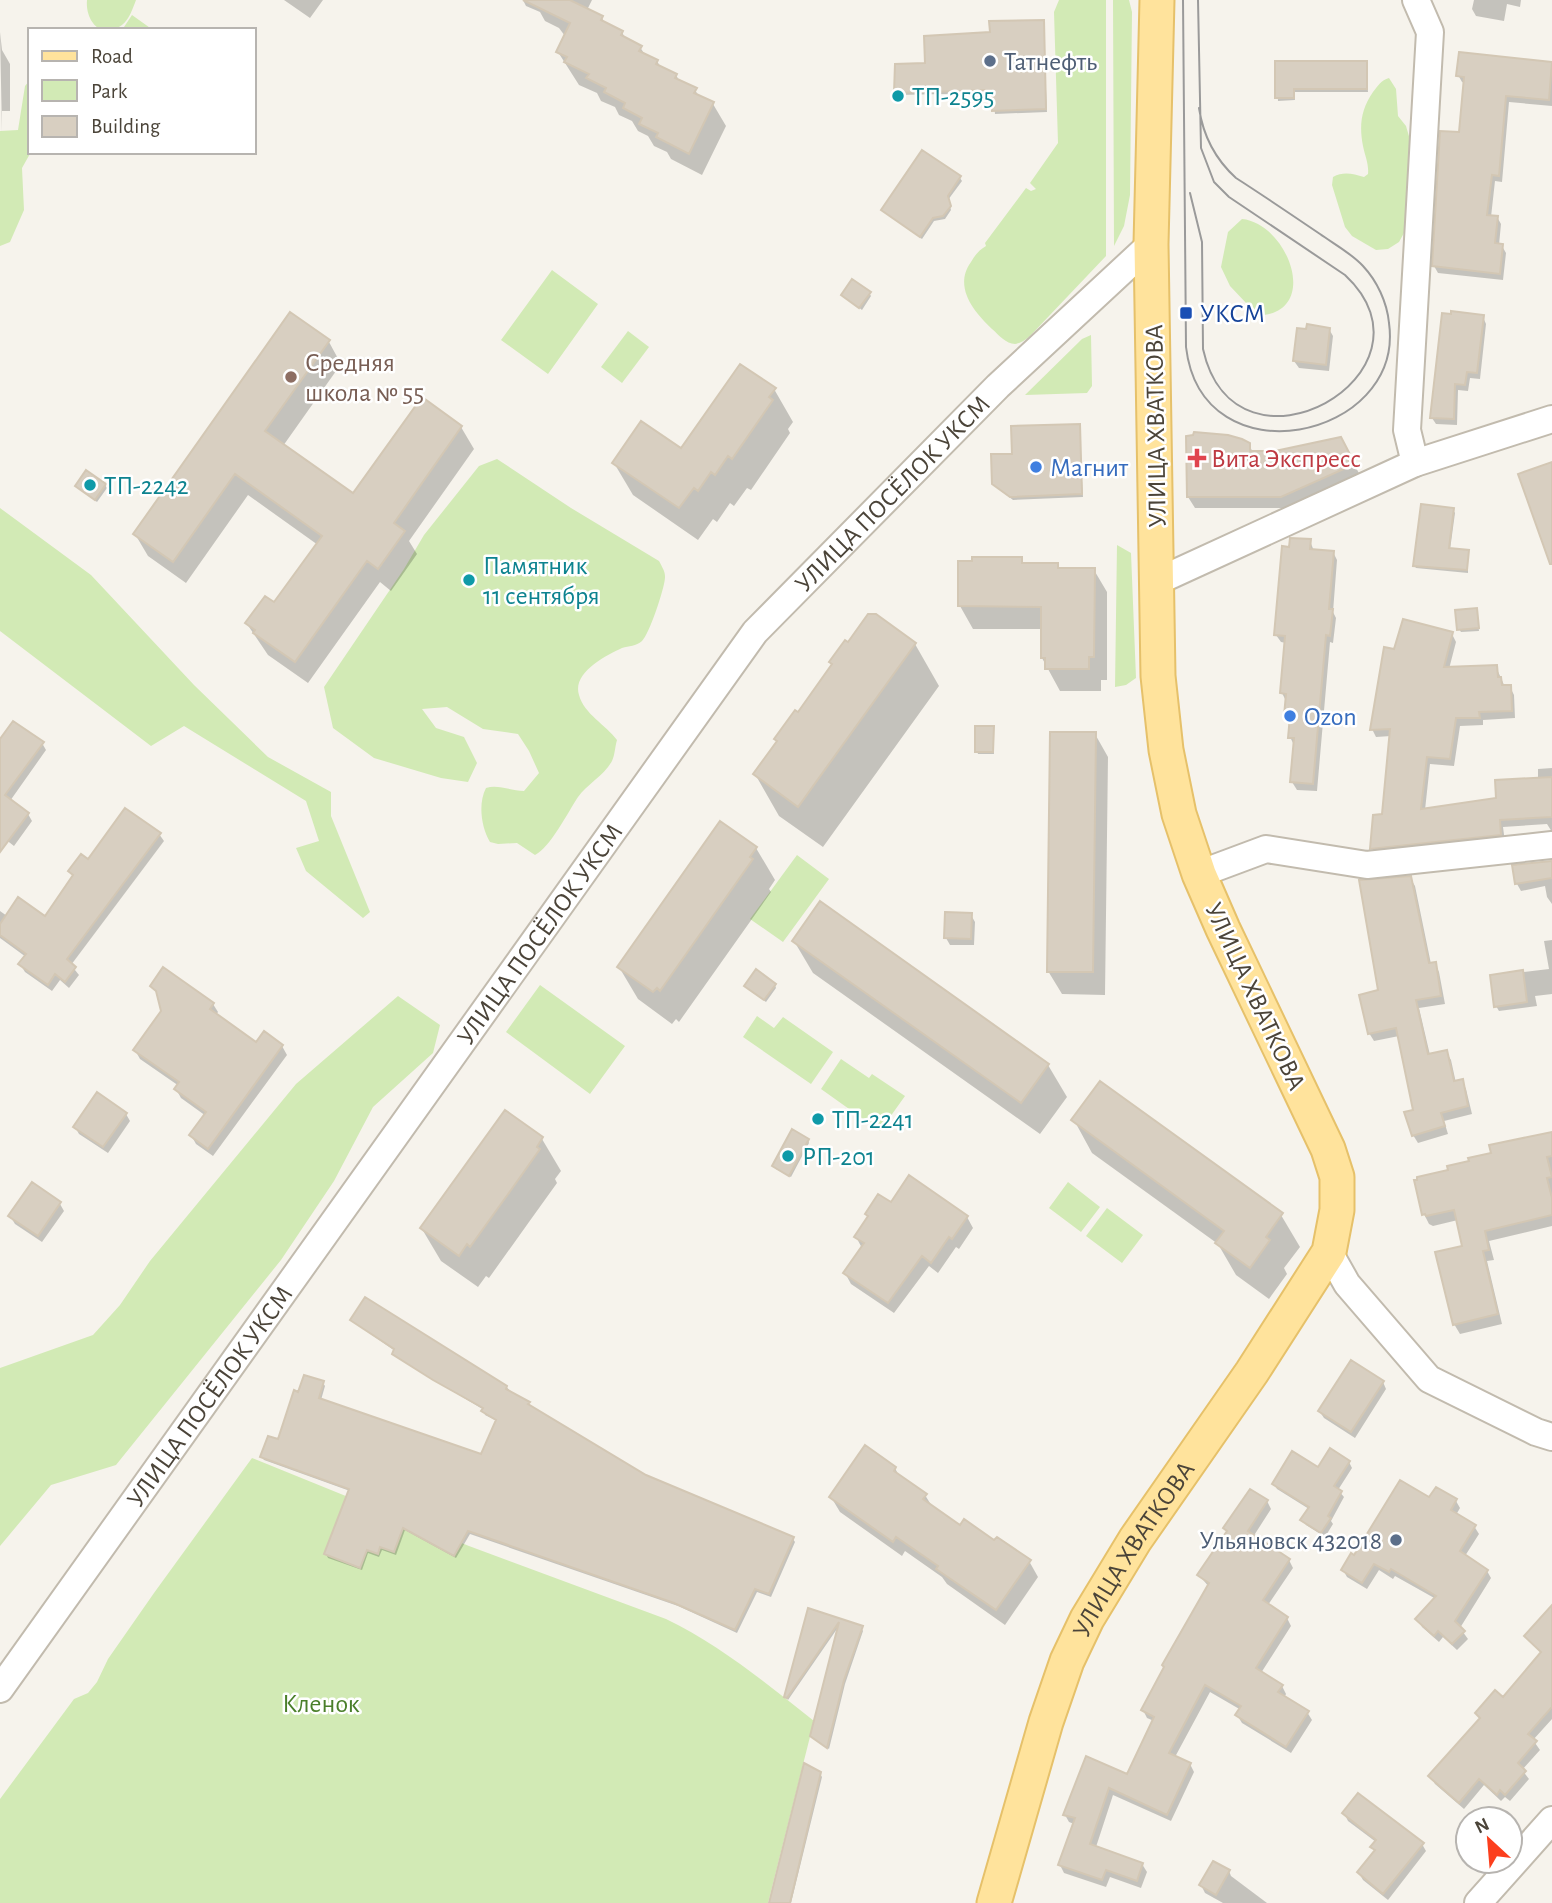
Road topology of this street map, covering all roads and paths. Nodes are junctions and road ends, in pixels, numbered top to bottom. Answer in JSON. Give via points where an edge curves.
{"nodes":[{"id":1,"x":1157,"y":0,"type":"edge"},
{"id":2,"x":1416,"y":0,"type":"edge"},
{"id":3,"x":1151,"y":244,"type":"junction"},
{"id":4,"x":1552,"y":419,"type":"edge"},
{"id":5,"x":1415,"y":463,"type":"junction"},
{"id":6,"x":1158,"y":581,"type":"junction"},
{"id":7,"x":1552,"y":845,"type":"edge"},
{"id":8,"x":1199,"y":874,"type":"junction"},
{"id":9,"x":1329,"y":1252,"type":"junction"},
{"id":10,"x":1552,"y":1437,"type":"edge"},
{"id":11,"x":0,"y":1689,"type":"edge"},
{"id":12,"x":1552,"y":1820,"type":"edge"},
{"id":13,"x":994,"y":1903,"type":"edge"},
{"id":14,"x":1478,"y":1903,"type":"edge"}],
"edges":[{"from":1,"to":3,"type":"main road","name":"УЛИЦА ХВАТКОВА"},
{"from":2,"to":5,"type":"street","via":[[1430,32],[1408,430]]},
{"from":3,"to":6,"type":"main road","name":"УЛИЦА ХВАТКОВА"},
{"from":3,"to":11,"type":"street","name":"УЛИЦА ПОСЁЛОК УКСМ","via":[[998,386],[755,632]]},
{"from":4,"to":5,"type":"street"},
{"from":5,"to":6,"type":"street"},
{"from":6,"to":8,"type":"main road","name":"УЛИЦА ХВАТКОВА","via":[[1158,676],[1166,750],[1179,814]]},
{"from":7,"to":8,"type":"street","via":[[1367,865],[1266,849]]},
{"from":8,"to":9,"type":"main road","name":"УЛИЦА ХВАТКОВА","via":[[1328,1149],[1337,1177],[1337,1210]]},
{"from":9,"to":10,"type":"street","via":[[1347,1284],[1429,1379]]},
{"from":9,"to":13,"type":"main road","name":"УЛИЦА ХВАТКОВА","via":[[1087,1619],[1046,1722]]},
{"from":12,"to":14,"type":"street"}]}
